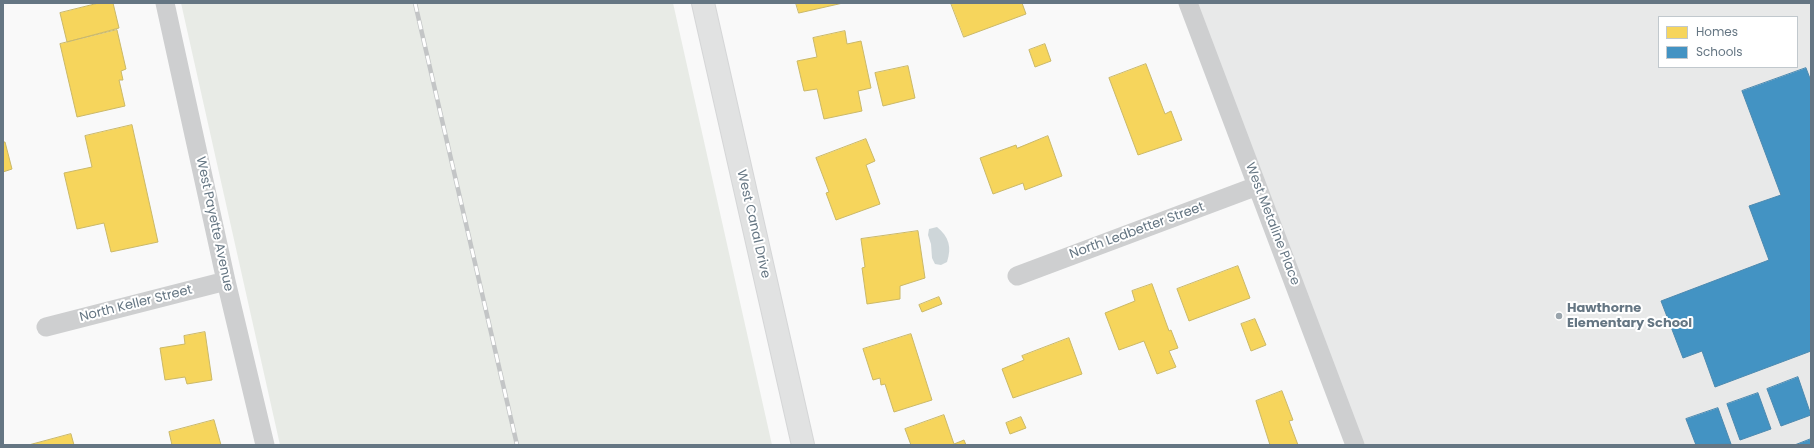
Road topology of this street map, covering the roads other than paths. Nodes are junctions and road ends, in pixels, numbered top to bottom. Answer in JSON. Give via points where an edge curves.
{"nodes":[{"id":1,"x":165,"y":3,"type":"edge"},
{"id":2,"x":703,"y":3,"type":"edge"},
{"id":3,"x":1188,"y":3,"type":"edge"},
{"id":4,"x":1257,"y":186,"type":"junction"},
{"id":5,"x":1017,"y":276,"type":"dead end"},
{"id":6,"x":226,"y":281,"type":"junction"},
{"id":7,"x":46,"y":327,"type":"dead end"},
{"id":8,"x":265,"y":445,"type":"edge"},
{"id":9,"x":803,"y":445,"type":"edge"},
{"id":10,"x":1355,"y":445,"type":"edge"}],
"edges":[{"from":1,"to":6,"type":"street","name":"West Payette Avenue"},
{"from":2,"to":9,"type":"street","name":"West Canal Drive"},
{"from":3,"to":4,"type":"street","name":"West Metaline Place"},
{"from":4,"to":5,"type":"street","name":"North Ledbetter Street"},
{"from":4,"to":10,"type":"street","name":"West Metaline Place"},
{"from":6,"to":7,"type":"street","name":"North Keller Street"},
{"from":6,"to":8,"type":"street","name":"West Payette Avenue"}]}
